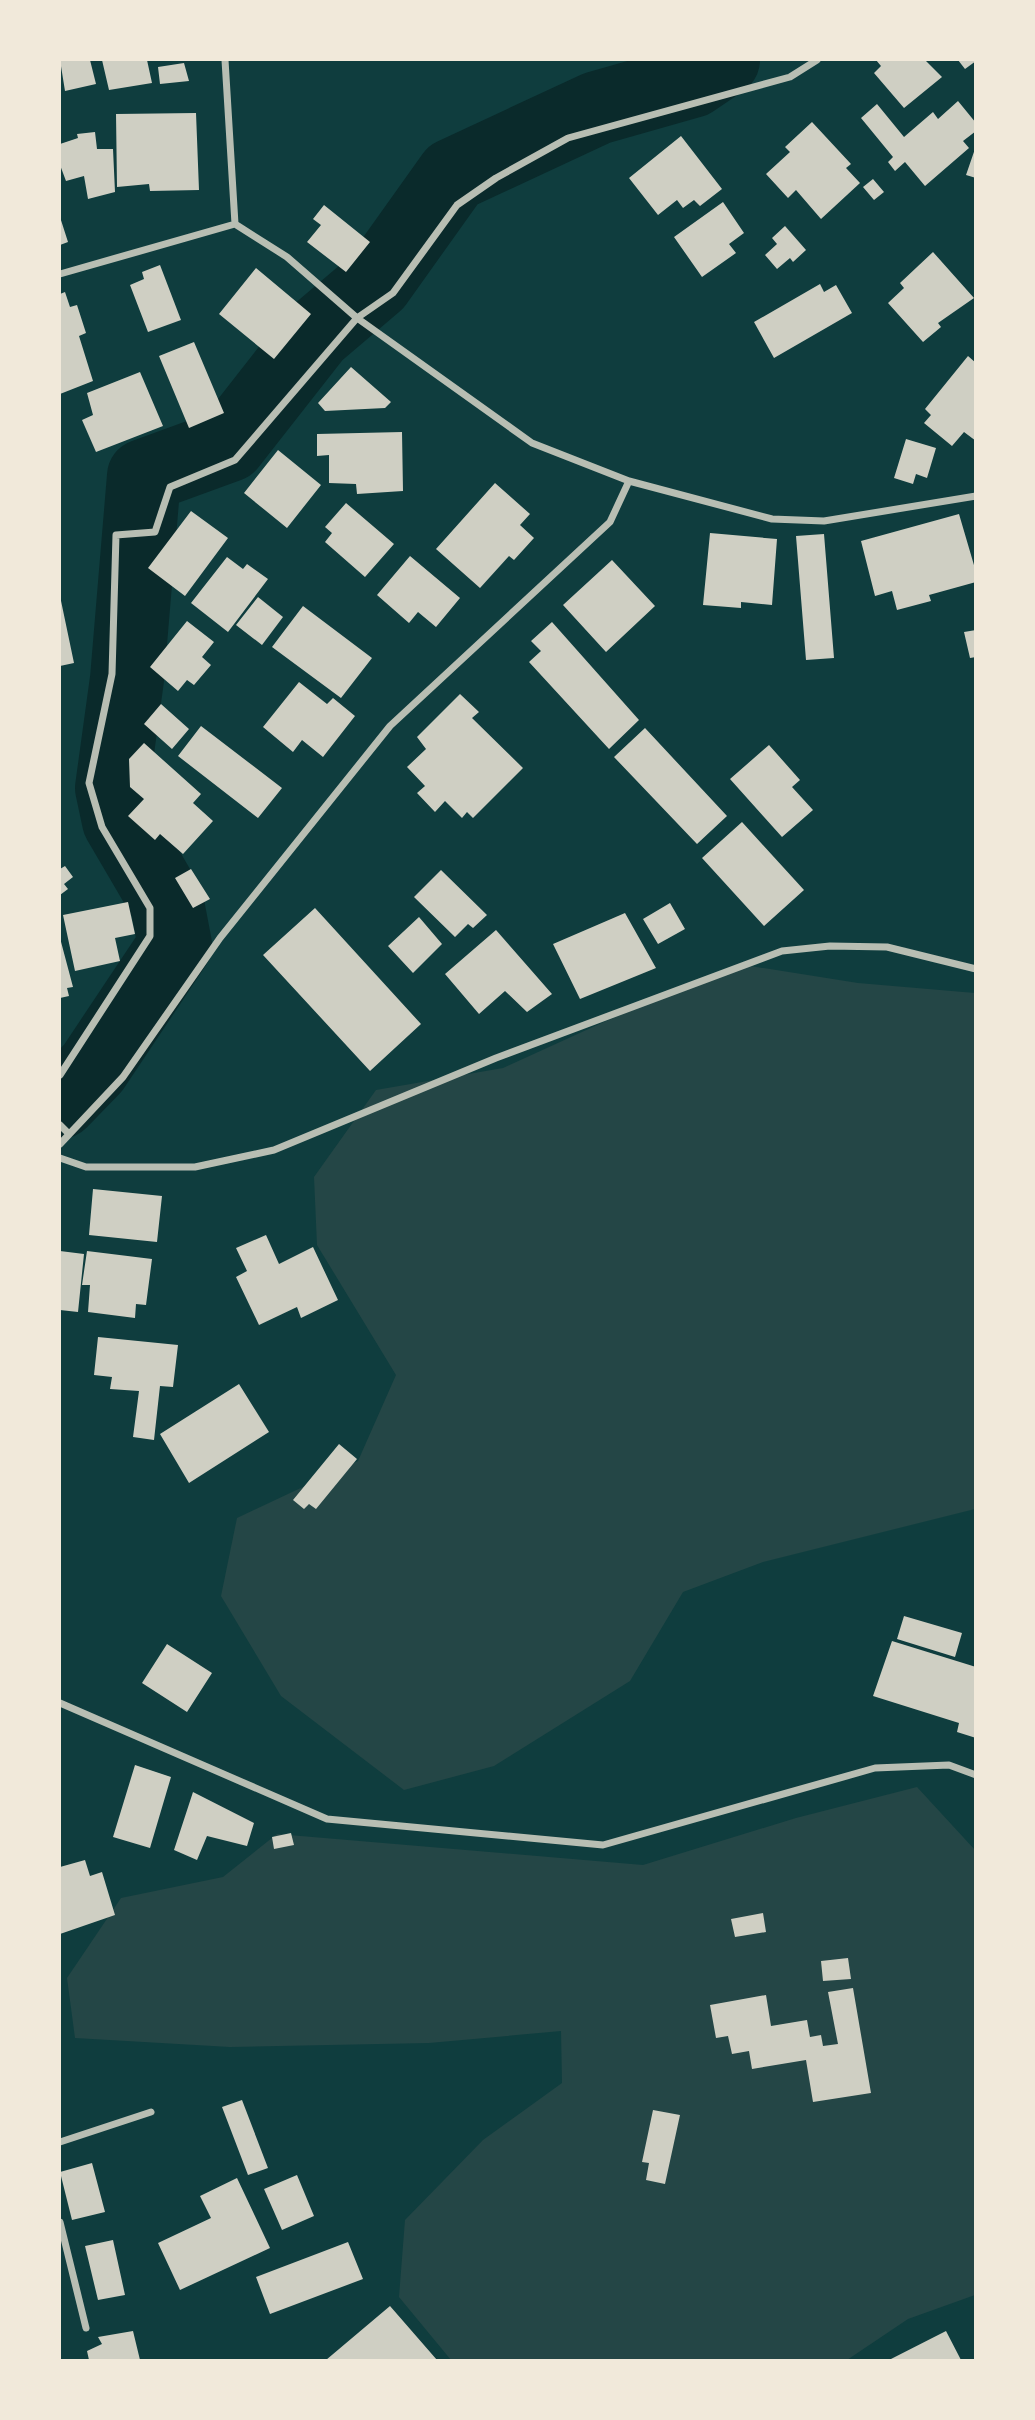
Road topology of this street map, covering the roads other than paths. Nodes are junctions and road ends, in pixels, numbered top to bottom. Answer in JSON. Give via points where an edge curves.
{"nodes":[{"id":1,"x":225,"y":60,"type":"edge"},
{"id":2,"x":817,"y":60,"type":"edge"},
{"id":3,"x":235,"y":224,"type":"junction"},
{"id":4,"x":60,"y":274,"type":"edge"},
{"id":5,"x":357,"y":318,"type":"junction"},
{"id":6,"x":629,"y":481,"type":"junction"},
{"id":7,"x":975,"y":496,"type":"edge"},
{"id":8,"x":975,"y":969,"type":"edge"},
{"id":9,"x":60,"y":1075,"type":"edge"},
{"id":10,"x":60,"y":1125,"type":"edge"},
{"id":11,"x":69,"y":1134,"type":"junction"},
{"id":12,"x":60,"y":1144,"type":"edge"},
{"id":13,"x":60,"y":1158,"type":"edge"},
{"id":14,"x":60,"y":1703,"type":"edge"},
{"id":15,"x":975,"y":1776,"type":"edge"},
{"id":16,"x":151,"y":2112,"type":"dead end"},
{"id":17,"x":60,"y":2141,"type":"edge"},
{"id":18,"x":60,"y":2222,"type":"edge"},
{"id":19,"x":86,"y":2328,"type":"dead end"}],
"edges":[{"from":1,"to":3,"type":"street"},
{"from":2,"to":5,"type":"street","via":[[790,77],[568,138],[520,164],[457,205],[393,293]]},
{"from":3,"to":4,"type":"street"},
{"from":3,"to":5,"type":"street","via":[[287,257]]},
{"from":5,"to":6,"type":"street","via":[[532,443]]},
{"from":5,"to":9,"type":"street","via":[[235,460],[170,487],[155,532],[116,535],[112,674],[89,783],[103,827],[150,908],[150,936]]},
{"from":6,"to":7,"type":"street","via":[[772,519],[824,521]]},
{"from":6,"to":11,"type":"street","via":[[610,522],[390,726],[220,938],[123,1077]]},
{"from":8,"to":13,"type":"street","via":[[887,947],[782,951],[496,1058],[274,1150],[195,1167],[86,1167]]},
{"from":10,"to":11,"type":"street"},
{"from":11,"to":12,"type":"street"},
{"from":14,"to":15,"type":"street","via":[[327,1819],[603,1845],[876,1768],[949,1765]]},
{"from":16,"to":17,"type":"street"},
{"from":18,"to":19,"type":"street"}]}
